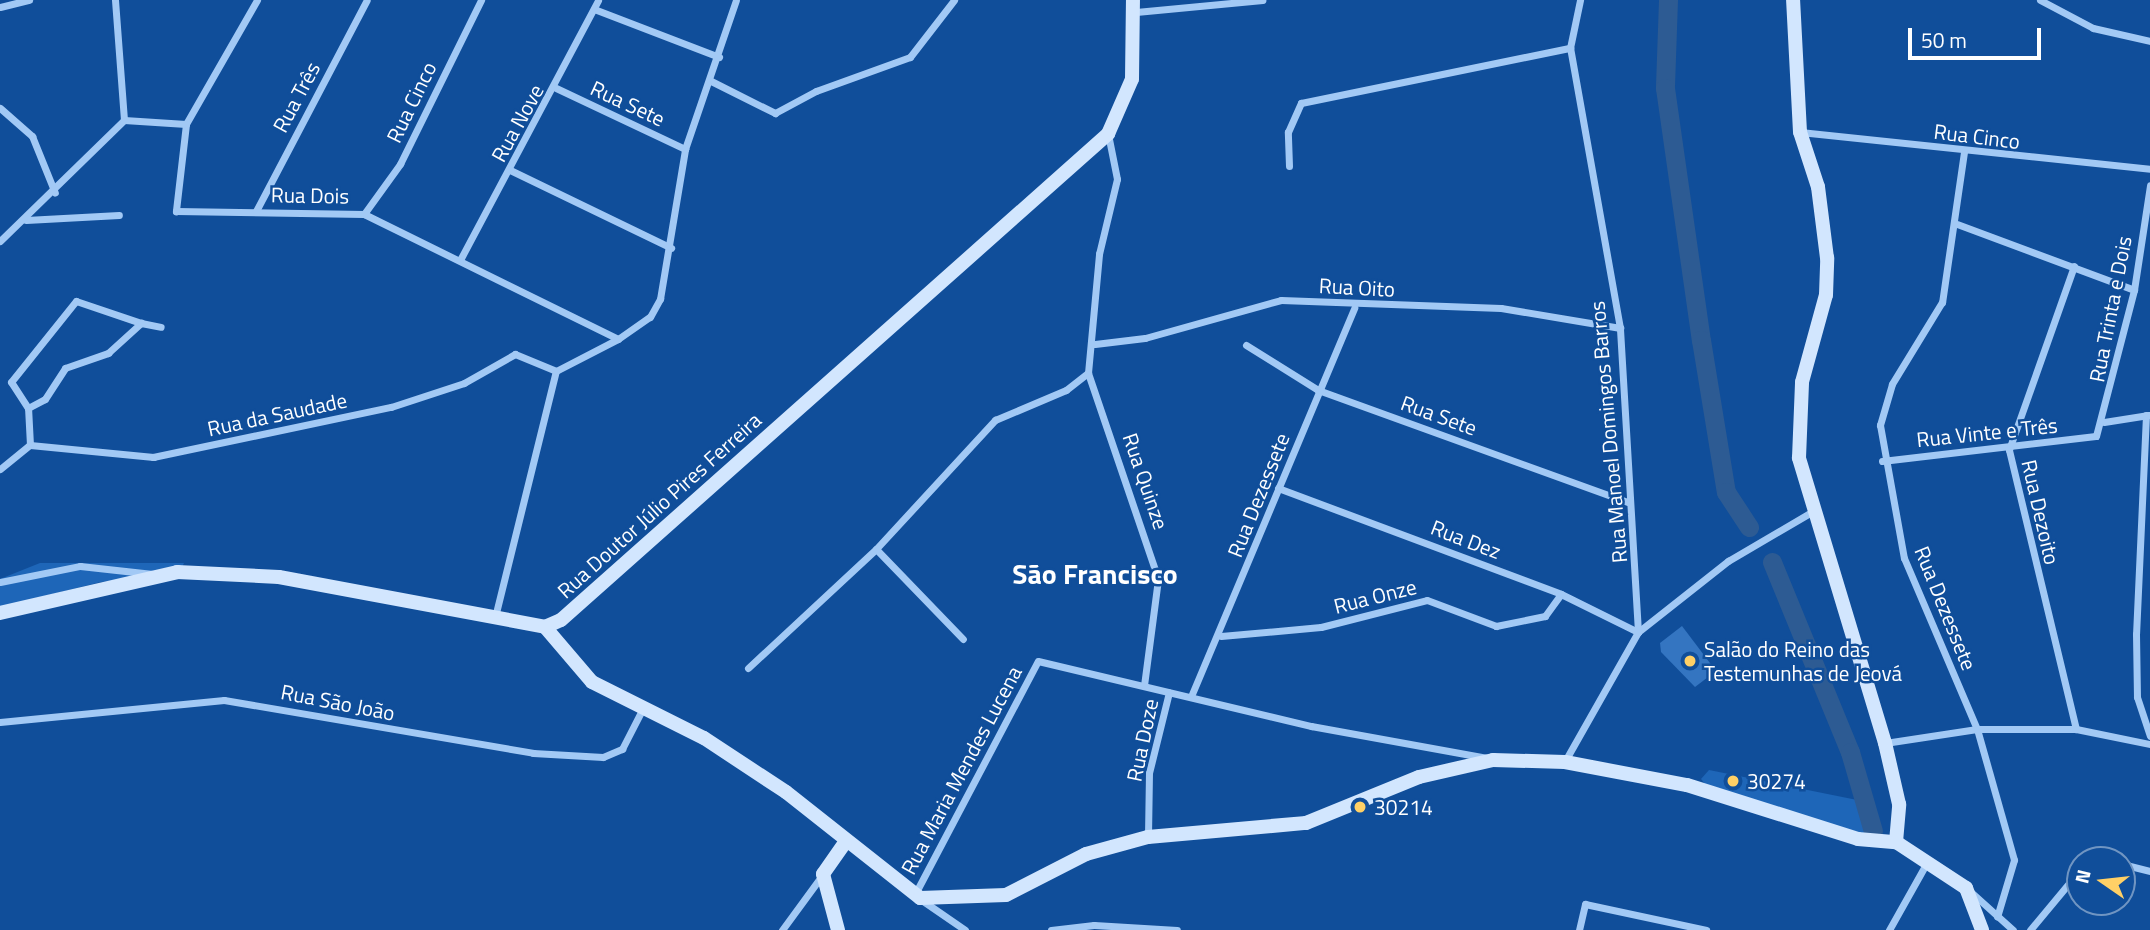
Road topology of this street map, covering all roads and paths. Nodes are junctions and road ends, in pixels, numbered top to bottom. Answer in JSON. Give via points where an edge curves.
{"nodes":[{"id":1,"x":29,"y":0,"type":"edge"},
{"id":2,"x":116,"y":0,"type":"edge"},
{"id":3,"x":257,"y":0,"type":"edge"},
{"id":4,"x":367,"y":0,"type":"edge"},
{"id":5,"x":481,"y":0,"type":"edge"},
{"id":6,"x":598,"y":0,"type":"edge"},
{"id":7,"x":736,"y":0,"type":"edge"},
{"id":8,"x":954,"y":0,"type":"edge"},
{"id":9,"x":1262,"y":0,"type":"edge"},
{"id":10,"x":1580,"y":0,"type":"edge"},
{"id":11,"x":1793,"y":0,"type":"edge"},
{"id":12,"x":2040,"y":0,"type":"edge"},
{"id":13,"x":1134,"y":6,"type":"edge"},
{"id":14,"x":0,"y":7,"type":"edge"},
{"id":15,"x":594,"y":9,"type":"junction"},
{"id":16,"x":2150,"y":41,"type":"edge"},
{"id":17,"x":1570,"y":48,"type":"junction"},
{"id":18,"x":719,"y":57,"type":"junction"},
{"id":19,"x":711,"y":81,"type":"junction"},
{"id":20,"x":556,"y":88,"type":"junction"},
{"id":21,"x":0,"y":108,"type":"edge"},
{"id":22,"x":124,"y":120,"type":"junction"},
{"id":23,"x":186,"y":124,"type":"junction"},
{"id":24,"x":1800,"y":132,"type":"junction"},
{"id":25,"x":1108,"y":134,"type":"junction"},
{"id":26,"x":685,"y":149,"type":"junction"},
{"id":27,"x":1964,"y":152,"type":"junction"},
{"id":28,"x":1289,"y":166,"type":"dead end"},
{"id":29,"x":2150,"y":169,"type":"edge"},
{"id":30,"x":510,"y":170,"type":"junction"},
{"id":31,"x":2150,"y":185,"type":"edge"},
{"id":32,"x":55,"y":193,"type":"junction"},
{"id":33,"x":256,"y":211,"type":"junction"},
{"id":34,"x":364,"y":214,"type":"junction"},
{"id":35,"x":119,"y":215,"type":"dead end"},
{"id":36,"x":25,"y":220,"type":"junction"},
{"id":37,"x":1957,"y":224,"type":"junction"},
{"id":38,"x":0,"y":241,"type":"edge"},
{"id":39,"x":671,"y":248,"type":"junction"},
{"id":40,"x":460,"y":260,"type":"junction"},
{"id":41,"x":2074,"y":266,"type":"junction"},
{"id":42,"x":2134,"y":290,"type":"junction"},
{"id":43,"x":1354,"y":307,"type":"junction"},
{"id":44,"x":141,"y":323,"type":"junction"},
{"id":45,"x":161,"y":327,"type":"dead end"},
{"id":46,"x":1620,"y":328,"type":"junction"},
{"id":47,"x":618,"y":339,"type":"junction"},
{"id":48,"x":1095,"y":344,"type":"junction"},
{"id":49,"x":1246,"y":345,"type":"dead end"},
{"id":50,"x":556,"y":371,"type":"junction"},
{"id":51,"x":1088,"y":373,"type":"junction"},
{"id":52,"x":1318,"y":390,"type":"junction"},
{"id":53,"x":28,"y":408,"type":"junction"},
{"id":54,"x":2148,"y":415,"type":"edge"},
{"id":55,"x":2104,"y":422,"type":"junction"},
{"id":56,"x":2096,"y":436,"type":"joint"},
{"id":57,"x":30,"y":445,"type":"junction"},
{"id":58,"x":2009,"y":450,"type":"junction"},
{"id":59,"x":1882,"y":461,"type":"junction"},
{"id":60,"x":0,"y":469,"type":"edge"},
{"id":61,"x":1278,"y":488,"type":"junction"},
{"id":62,"x":1628,"y":502,"type":"junction"},
{"id":63,"x":1815,"y":510,"type":"junction"},
{"id":64,"x":876,"y":549,"type":"junction"},
{"id":65,"x":154,"y":574,"type":"junction"},
{"id":66,"x":0,"y":582,"type":"edge"},
{"id":67,"x":1562,"y":594,"type":"junction"},
{"id":68,"x":0,"y":613,"type":"edge"},
{"id":69,"x":495,"y":617,"type":"junction"},
{"id":70,"x":545,"y":627,"type":"junction"},
{"id":71,"x":1638,"y":632,"type":"junction"},
{"id":72,"x":1221,"y":636,"type":"junction"},
{"id":73,"x":963,"y":639,"type":"dead end"},
{"id":74,"x":748,"y":668,"type":"dead end"},
{"id":75,"x":1144,"y":685,"type":"junction"},
{"id":76,"x":1169,"y":692,"type":"junction"},
{"id":77,"x":1192,"y":694,"type":"junction"},
{"id":78,"x":643,"y":708,"type":"junction"},
{"id":79,"x":0,"y":722,"type":"edge"},
{"id":80,"x":1977,"y":729,"type":"junction"},
{"id":81,"x":2076,"y":729,"type":"junction"},
{"id":82,"x":2150,"y":736,"type":"edge"},
{"id":83,"x":1885,"y":743,"type":"junction"},
{"id":84,"x":2150,"y":744,"type":"edge"},
{"id":85,"x":1493,"y":760,"type":"junction"},
{"id":86,"x":1565,"y":762,"type":"junction"},
{"id":87,"x":1148,"y":837,"type":"junction"},
{"id":88,"x":1896,"y":842,"type":"junction"},
{"id":89,"x":845,"y":843,"type":"junction"},
{"id":90,"x":1926,"y":864,"type":"junction"},
{"id":91,"x":823,"y":874,"type":"junction"},
{"id":92,"x":2066,"y":887,"type":"edge"},
{"id":93,"x":1966,"y":888,"type":"junction"},
{"id":94,"x":917,"y":896,"type":"junction"},
{"id":95,"x":1997,"y":917,"type":"junction"},
{"id":96,"x":782,"y":930,"type":"edge"},
{"id":97,"x":838,"y":930,"type":"edge"},
{"id":98,"x":965,"y":930,"type":"edge"},
{"id":99,"x":1051,"y":930,"type":"edge"},
{"id":100,"x":1177,"y":930,"type":"edge"},
{"id":101,"x":1579,"y":930,"type":"edge"},
{"id":102,"x":1706,"y":930,"type":"edge"},
{"id":103,"x":1889,"y":930,"type":"edge"},
{"id":104,"x":1982,"y":930,"type":"edge"},
{"id":105,"x":2014,"y":930,"type":"edge"},
{"id":106,"x":2030,"y":930,"type":"edge"}],
"edges":[{"from":1,"to":14,"type":"street"},
{"from":2,"to":22,"type":"street"},
{"from":3,"to":23,"type":"street"},
{"from":4,"to":33,"type":"street","name":"Rua Três"},
{"from":5,"to":34,"type":"street","name":"Rua Cinco","via":[[400,164]]},
{"from":6,"to":15,"type":"street","name":"Rua Nove"},
{"from":7,"to":18,"type":"street"},
{"from":8,"to":19,"type":"street","via":[[910,57],[816,91],[775,114]]},
{"from":9,"to":13,"type":"street"},
{"from":10,"to":17,"type":"street","name":"Rua Manoel Domingos Barros"},
{"from":11,"to":24,"type":"street"},
{"from":12,"to":16,"type":"street","via":[[2093,28]]},
{"from":13,"to":25,"type":"street","name":"Rua Doutor Júlio Pires Ferreira","via":[[1132,79]]},
{"from":15,"to":18,"type":"street"},
{"from":15,"to":20,"type":"street","name":"Rua Nove"},
{"from":17,"to":28,"type":"street","via":[[1301,103],[1288,132]]},
{"from":17,"to":46,"type":"street","name":"Rua Manoel Domingos Barros"},
{"from":18,"to":19,"type":"street"},
{"from":19,"to":26,"type":"street"},
{"from":20,"to":26,"type":"street","name":"Rua Sete"},
{"from":20,"to":30,"type":"street","name":"Rua Nove"},
{"from":21,"to":32,"type":"street","via":[[32,136]]},
{"from":22,"to":23,"type":"street"},
{"from":22,"to":32,"type":"street"},
{"from":23,"to":33,"type":"street","name":"Rua Dois","via":[[176,211]]},
{"from":24,"to":27,"type":"street","name":"Rua Cinco"},
{"from":24,"to":63,"type":"street","via":[[1818,187],[1827,258],[1826,295],[1796,425]]},
{"from":25,"to":48,"type":"street","via":[[1117,179],[1099,254]]},
{"from":25,"to":70,"type":"street","name":"Rua Doutor Júlio Pires Ferreira","via":[[570,614]]},
{"from":26,"to":39,"type":"street"},
{"from":27,"to":29,"type":"street","name":"Rua Cinco"},
{"from":27,"to":37,"type":"street","name":"Rua Dezessete"},
{"from":30,"to":39,"type":"street"},
{"from":30,"to":40,"type":"street","name":"Rua Nove"},
{"from":31,"to":42,"type":"street","name":"Rua Trinta e Dois"},
{"from":32,"to":36,"type":"street"},
{"from":33,"to":34,"type":"street","name":"Rua Dois"},
{"from":34,"to":40,"type":"street"},
{"from":35,"to":36,"type":"street"},
{"from":36,"to":38,"type":"street"},
{"from":37,"to":41,"type":"street"},
{"from":37,"to":59,"type":"street","name":"Rua Dezessete","via":[[1937,316],[1884,404]]},
{"from":39,"to":47,"type":"street","via":[[650,317]]},
{"from":40,"to":47,"type":"street"},
{"from":41,"to":42,"type":"street"},
{"from":41,"to":58,"type":"street","name":"Rua Dezoito"},
{"from":42,"to":55,"type":"street","name":"Rua Trinta e Dois"},
{"from":43,"to":46,"type":"street","name":"Rua Oito","via":[[1501,308]]},
{"from":43,"to":48,"type":"street","name":"Rua Oito","via":[[1282,300],[1146,338]]},
{"from":43,"to":52,"type":"street","name":"Rua Dezessete"},
{"from":44,"to":45,"type":"street"},
{"from":44,"to":53,"type":"street","via":[[108,353],[65,368],[45,399]]},
{"from":44,"to":53,"type":"street","via":[[76,301],[11,382]]},
{"from":46,"to":62,"type":"street","name":"Rua Manoel Domingos Barros"},
{"from":47,"to":50,"type":"street"},
{"from":48,"to":51,"type":"street"},
{"from":49,"to":52,"type":"street","name":"Rua Sete"},
{"from":50,"to":57,"type":"street","name":"Rua da Saudade","via":[[515,354],[464,383],[391,407],[153,457]]},
{"from":50,"to":69,"type":"street"},
{"from":51,"to":64,"type":"street","via":[[1066,390],[995,420]]},
{"from":51,"to":75,"type":"street","name":"Rua Quinze","via":[[1157,569]]},
{"from":52,"to":61,"type":"street","name":"Rua Dezessete"},
{"from":52,"to":62,"type":"street","name":"Rua Sete"},
{"from":53,"to":57,"type":"street"},
{"from":54,"to":55,"type":"street"},
{"from":54,"to":82,"type":"street","via":[[2136,634],[2137,697]]},
{"from":55,"to":56,"type":"street","name":"Rua Trinta e Dois"},
{"from":56,"to":58,"type":"street","name":"Rua Vinte e Três"},
{"from":57,"to":60,"type":"street"},
{"from":58,"to":59,"type":"street","name":"Rua Vinte e Três"},
{"from":58,"to":81,"type":"street","name":"Rua Dezoito"},
{"from":59,"to":80,"type":"street","name":"Rua Dezessete","via":[[1904,558]]},
{"from":61,"to":67,"type":"street","name":"Rua Dez"},
{"from":61,"to":72,"type":"street","name":"Rua Dezessete"},
{"from":62,"to":71,"type":"street","name":"Rua Manoel Domingos Barros","via":[[1638,571]]},
{"from":63,"to":71,"type":"street","via":[[1728,561]]},
{"from":63,"to":83,"type":"street"},
{"from":64,"to":73,"type":"street"},
{"from":64,"to":74,"type":"street"},
{"from":65,"to":66,"type":"street","via":[[80,566]]},
{"from":65,"to":68,"type":"street"},
{"from":65,"to":69,"type":"street","via":[[279,577]]},
{"from":67,"to":71,"type":"street","name":"Rua Dez"},
{"from":67,"to":72,"type":"street","name":"Rua Onze","via":[[1545,616],[1496,626],[1427,600],[1321,627]]},
{"from":69,"to":70,"type":"street"},
{"from":70,"to":78,"type":"street","via":[[592,682]]},
{"from":71,"to":86,"type":"street","name":"Rua Manoel Domingos Barros"},
{"from":72,"to":77,"type":"street","name":"Rua Dezessete"},
{"from":75,"to":76,"type":"street"},
{"from":75,"to":94,"type":"street","name":"Rua Maria Mendes Lucena","via":[[1038,661]]},
{"from":76,"to":77,"type":"street"},
{"from":76,"to":87,"type":"street","name":"Rua Doze","via":[[1149,773]]},
{"from":77,"to":85,"type":"street","via":[[1311,726]]},
{"from":78,"to":79,"type":"street","name":"Rua São João","via":[[622,749],[603,757],[520,751],[224,700]]},
{"from":78,"to":89,"type":"street","via":[[786,792]]},
{"from":80,"to":81,"type":"street"},
{"from":80,"to":83,"type":"street"},
{"from":80,"to":95,"type":"street","name":"Rua Dezessete","via":[[2014,860]]},
{"from":81,"to":84,"type":"street"},
{"from":83,"to":88,"type":"street","via":[[1899,804]]},
{"from":85,"to":86,"type":"street"},
{"from":85,"to":87,"type":"street","via":[[1419,777],[1306,823]]},
{"from":86,"to":88,"type":"street","via":[[1733,796],[1873,843]]},
{"from":87,"to":94,"type":"street","via":[[1086,854],[1006,895]]},
{"from":88,"to":90,"type":"street"},
{"from":89,"to":91,"type":"street"},
{"from":89,"to":94,"type":"street"},
{"from":90,"to":93,"type":"street"},
{"from":90,"to":103,"type":"street"},
{"from":91,"to":96,"type":"street"},
{"from":91,"to":97,"type":"street"},
{"from":92,"to":106,"type":"street"},
{"from":93,"to":95,"type":"street"},
{"from":93,"to":104,"type":"street"},
{"from":94,"to":98,"type":"street"},
{"from":95,"to":105,"type":"street"},
{"from":99,"to":100,"type":"street"},
{"from":101,"to":102,"type":"street","via":[[1584,904]]}]}
